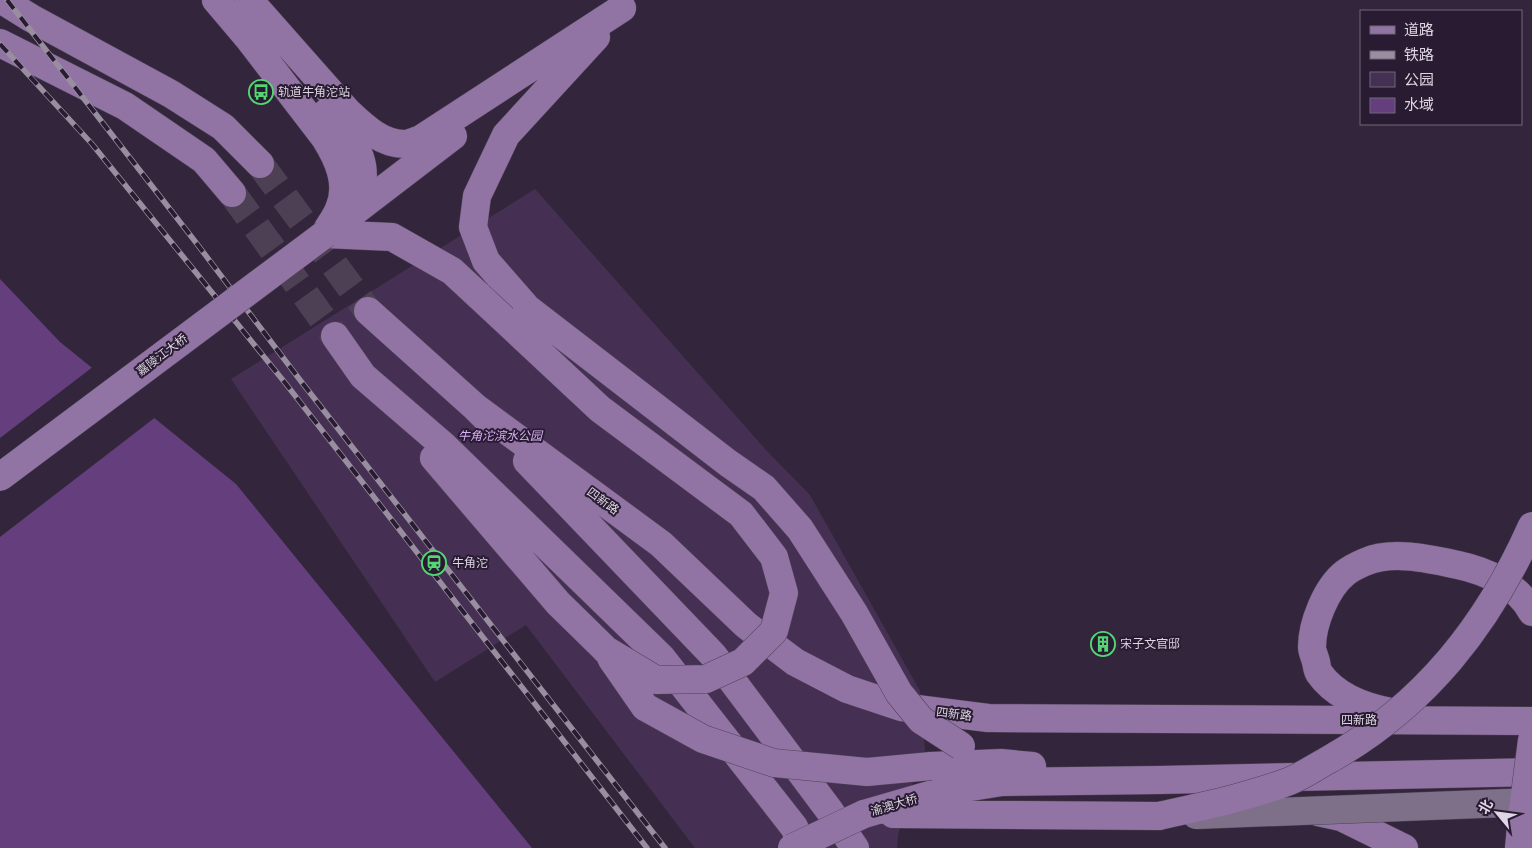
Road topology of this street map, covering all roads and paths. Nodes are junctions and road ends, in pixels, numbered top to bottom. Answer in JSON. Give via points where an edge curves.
{"nodes":[{"id":1,"x":2,"y":0,"type":"edge"},
{"id":2,"x":216,"y":0,"type":"edge"},
{"id":3,"x":249,"y":0,"type":"edge"},
{"id":4,"x":627,"y":4,"type":"edge"},
{"id":5,"x":23,"y":9,"type":"edge"},
{"id":6,"x":250,"y":39,"type":"junction"},
{"id":7,"x":0,"y":43,"type":"edge"},
{"id":8,"x":260,"y":164,"type":"tunnel mouth"},
{"id":9,"x":232,"y":193,"type":"tunnel mouth"},
{"id":10,"x":354,"y":212,"type":"junction"},
{"id":11,"x":325,"y":234,"type":"junction"},
{"id":12,"x":368,"y":311,"type":"tunnel mouth"},
{"id":13,"x":335,"y":336,"type":"tunnel mouth"},
{"id":14,"x":363,"y":376,"type":"junction"},
{"id":15,"x":475,"y":407,"type":"junction"},
{"id":16,"x":0,"y":477,"type":"edge"},
{"id":17,"x":1532,"y":526,"type":"edge"},
{"id":18,"x":1532,"y":612,"type":"edge"},
{"id":19,"x":606,"y":650,"type":"junction"},
{"id":20,"x":1436,"y":720,"type":"junction"},
{"id":21,"x":1532,"y":721,"type":"edge"},
{"id":22,"x":1532,"y":740,"type":"edge"},
{"id":23,"x":1001,"y":772,"type":"junction"},
{"id":24,"x":1532,"y":772,"type":"edge"},
{"id":25,"x":1160,"y":780,"type":"junction"},
{"id":26,"x":1532,"y":802,"type":"edge"},
{"id":27,"x":864,"y":814,"type":"junction"},
{"id":28,"x":1159,"y":816,"type":"junction"},
{"id":29,"x":1520,"y":837,"type":"edge"},
{"id":30,"x":792,"y":848,"type":"edge"},
{"id":31,"x":804,"y":848,"type":"edge"},
{"id":32,"x":855,"y":848,"type":"edge"},
{"id":33,"x":1404,"y":848,"type":"edge"}],
"edges":[{"from":1,"to":5,"type":"main road"},
{"from":2,"to":6,"type":"main road"},
{"from":3,"to":4,"type":"main road","via":[[361,124],[377,136],[406,144],[421,139]]},
{"from":4,"to":10,"type":"main road","name":"嘉陵江大桥"},
{"from":4,"to":23,"type":"main road","bridge":true,"via":[[506,135],[477,196],[473,227],[486,261],[527,308],[764,488],[800,528],[854,613],[899,693],[921,720]]},
{"from":5,"to":8,"type":"main road","via":[[223,127]]},
{"from":6,"to":10,"type":"main road","via":[[338,124],[356,148],[364,174],[362,192]]},
{"from":6,"to":11,"type":"main road","via":[[325,138],[341,168],[343,196]]},
{"from":7,"to":9,"type":"main road","via":[[125,106],[204,160]]},
{"from":10,"to":11,"type":"main road","name":"嘉陵江大桥"},
{"from":11,"to":16,"type":"main road","name":"嘉陵江大桥","bridge":true},
{"from":11,"to":19,"type":"main road","bridge":true,"via":[[392,237],[452,271],[600,409],[741,514],[774,557],[784,593],[774,630],[743,662],[706,679],[656,680]]},
{"from":12,"to":15,"type":"main road"},
{"from":13,"to":14,"type":"main road"},
{"from":14,"to":19,"type":"main road","via":[[558,603]]},
{"from":14,"to":31,"type":"main road","via":[[443,445],[661,657],[794,827]]},
{"from":15,"to":20,"type":"main road","name":"四新路","via":[[661,544],[746,625],[795,662],[847,689],[901,708],[988,718]]},
{"from":15,"to":32,"type":"main road","via":[[714,655]]},
{"from":17,"to":28,"type":"main road","bridge":true,"via":[[1483,618],[1448,663],[1407,704],[1358,743],[1292,780],[1228,801]]},
{"from":18,"to":20,"type":"main road","via":[[1511,587],[1493,576],[1424,557],[1392,556],[1366,561],[1344,573],[1328,594],[1317,618],[1312,648],[1318,671],[1334,688],[1357,702]]},
{"from":19,"to":23,"type":"main road","bridge":true,"via":[[645,707],[704,739],[774,763],[867,772],[932,766]]},
{"from":20,"to":21,"type":"main road","name":"四新路"},
{"from":22,"to":29,"type":"main road","bridge":true},
{"from":23,"to":25,"type":"main road"},
{"from":23,"to":27,"type":"main road","name":"渝澳大桥"},
{"from":24,"to":25,"type":"main road"},
{"from":25,"to":33,"type":"main road","via":[[1341,817]]},
{"from":26,"to":28,"type":"street","bridge":true},
{"from":27,"to":28,"type":"main road"},
{"from":27,"to":30,"type":"main road","name":"渝澳大桥","bridge":true}]}
